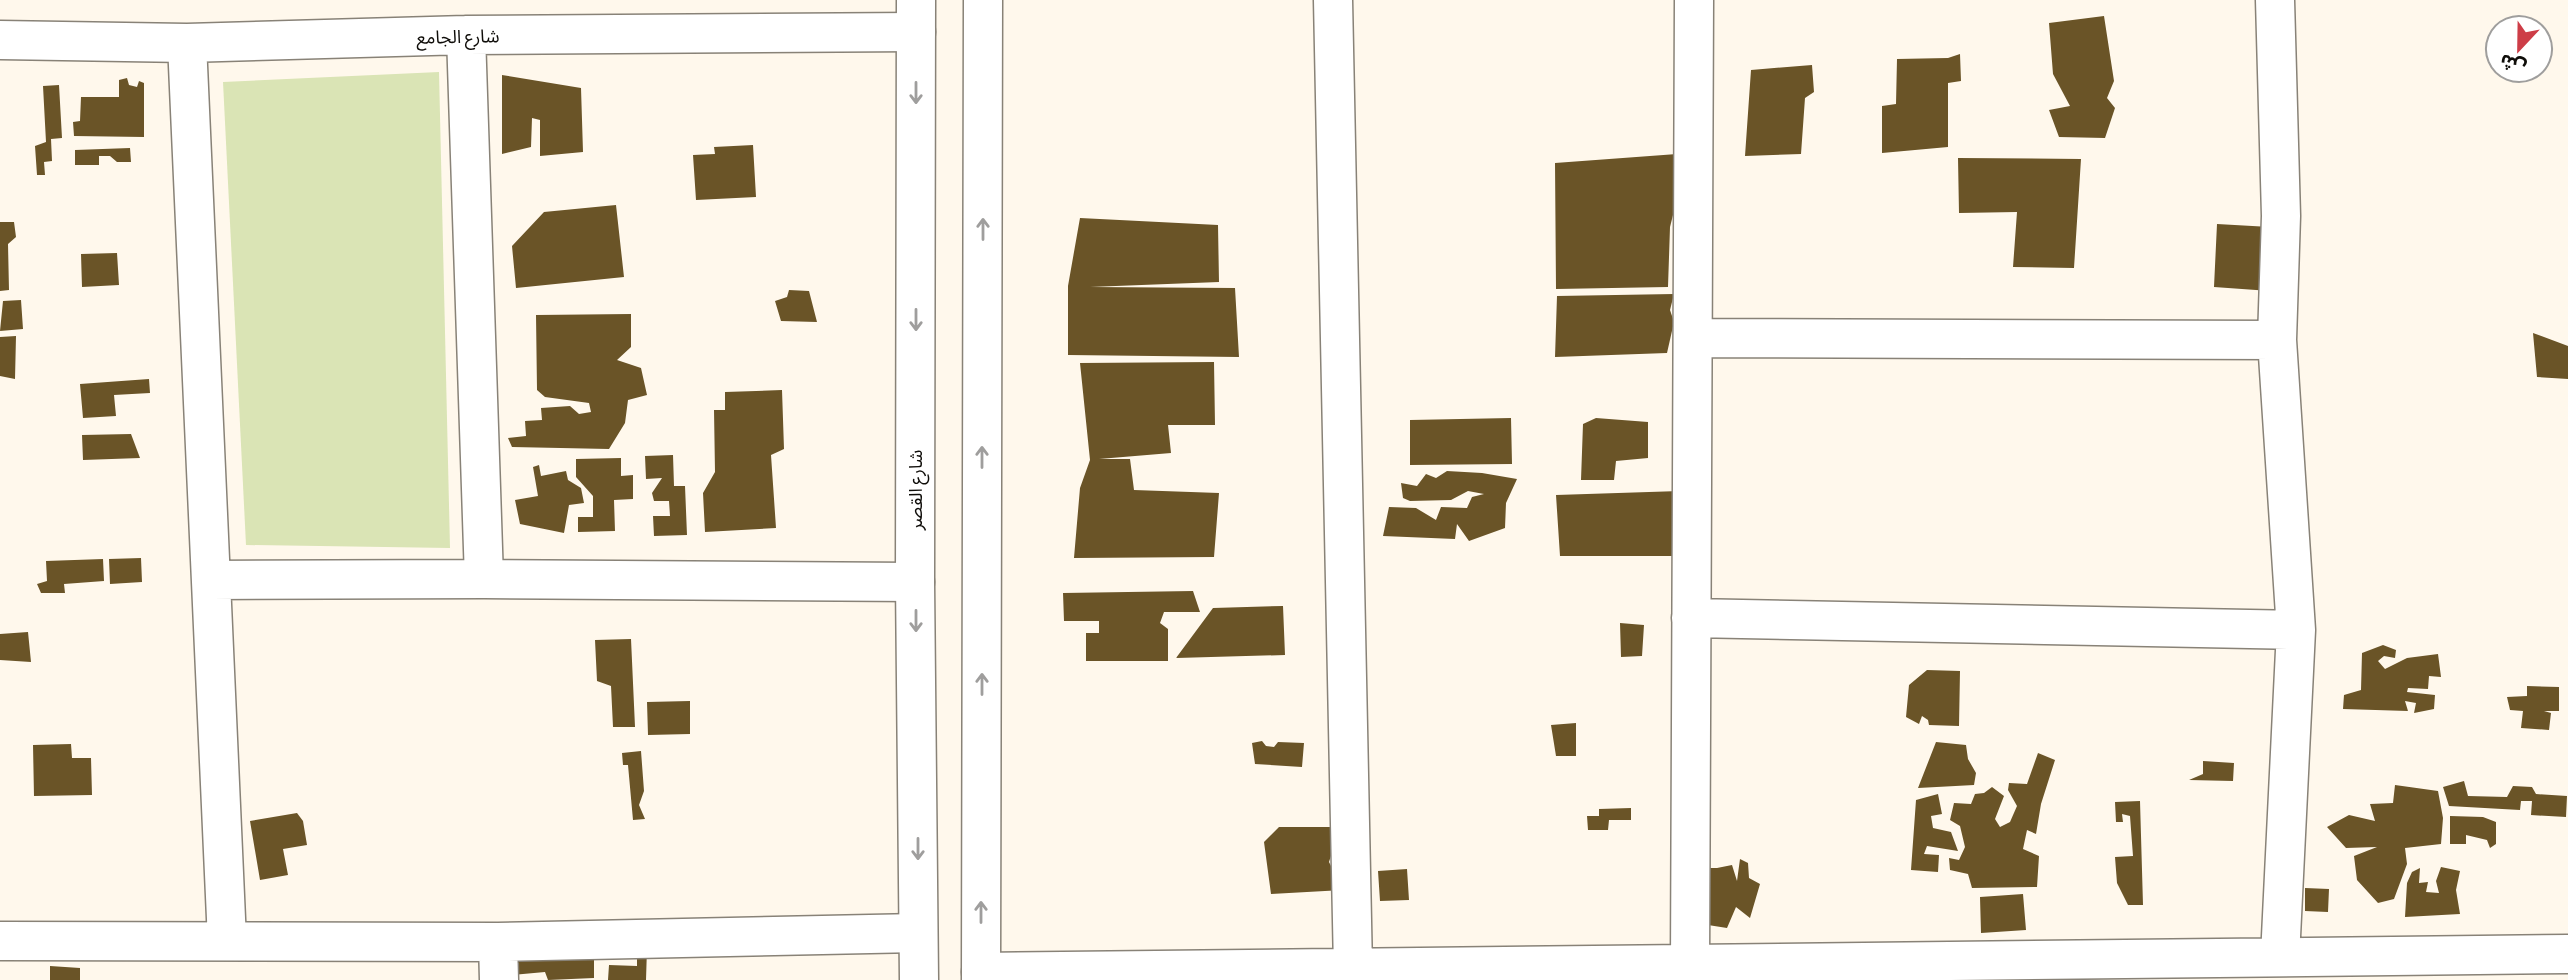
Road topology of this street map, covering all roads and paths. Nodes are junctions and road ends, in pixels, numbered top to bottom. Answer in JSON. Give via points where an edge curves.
{"nodes":[{"id":1,"x":983,"y":0,"type":"edge"},
{"id":2,"x":1333,"y":0,"type":"edge"},
{"id":3,"x":1694,"y":0,"type":"edge"},
{"id":4,"x":2275,"y":0,"type":"edge"},
{"id":5,"x":916,"y":16,"type":"edge"},
{"id":6,"x":466,"y":35,"type":"junction"},
{"id":7,"x":0,"y":40,"type":"edge"},
{"id":8,"x":187,"y":43,"type":"junction"},
{"id":9,"x":1693,"y":338,"type":"junction"},
{"id":10,"x":2277,"y":340,"type":"junction"},
{"id":11,"x":484,"y":579,"type":"junction"},
{"id":12,"x":211,"y":580,"type":"junction"},
{"id":13,"x":915,"y":582,"type":"junction"},
{"id":14,"x":1691,"y":618,"type":"junction"},
{"id":15,"x":2296,"y":630,"type":"junction"},
{"id":16,"x":918,"y":933,"type":"junction"},
{"id":17,"x":0,"y":941,"type":"edge"},
{"id":18,"x":227,"y":941,"type":"junction"},
{"id":19,"x":498,"y":942,"type":"junction"},
{"id":20,"x":2568,"y":954,"type":"edge"},
{"id":21,"x":2280,"y":957,"type":"junction"},
{"id":22,"x":1690,"y":965,"type":"junction"},
{"id":23,"x":1353,"y":969,"type":"junction"},
{"id":24,"x":2010,"y":970,"type":"edge"},
{"id":25,"x":981,"y":976,"type":"edge"},
{"id":26,"x":499,"y":980,"type":"edge"},
{"id":27,"x":919,"y":980,"type":"edge"}],
"edges":[{"from":25,"to":1,"type":"street","one_way":true},
{"from":2,"to":23,"type":"street"},
{"from":3,"to":9,"type":"street"},
{"from":4,"to":10,"type":"street","via":[[2281,216]]},
{"from":5,"to":6,"type":"street","name":"شارع الجامع"},
{"from":5,"to":13,"type":"street","name":"شارع القصر","one_way":true},
{"from":6,"to":8,"type":"street","name":"شارع الجامع"},
{"from":6,"to":11,"type":"street"},
{"from":7,"to":8,"type":"street","name":"شارع الجامع"},
{"from":8,"to":12,"type":"street"},
{"from":9,"to":10,"type":"street"},
{"from":9,"to":14,"type":"street"},
{"from":10,"to":15,"type":"street"},
{"from":11,"to":12,"type":"street"},
{"from":11,"to":13,"type":"street"},
{"from":12,"to":18,"type":"street"},
{"from":13,"to":16,"type":"street","name":"شارع القصر","one_way":true},
{"from":14,"to":15,"type":"street"},
{"from":14,"to":22,"type":"street"},
{"from":15,"to":21,"type":"street"},
{"from":16,"to":19,"type":"street"},
{"from":16,"to":27,"type":"street","name":"شارع القصر"},
{"from":17,"to":18,"type":"street"},
{"from":18,"to":19,"type":"street"},
{"from":19,"to":26,"type":"street"},
{"from":20,"to":21,"type":"street"},
{"from":21,"to":24,"type":"street"},
{"from":22,"to":23,"type":"street"},
{"from":22,"to":24,"type":"street"},
{"from":23,"to":25,"type":"street"}]}
